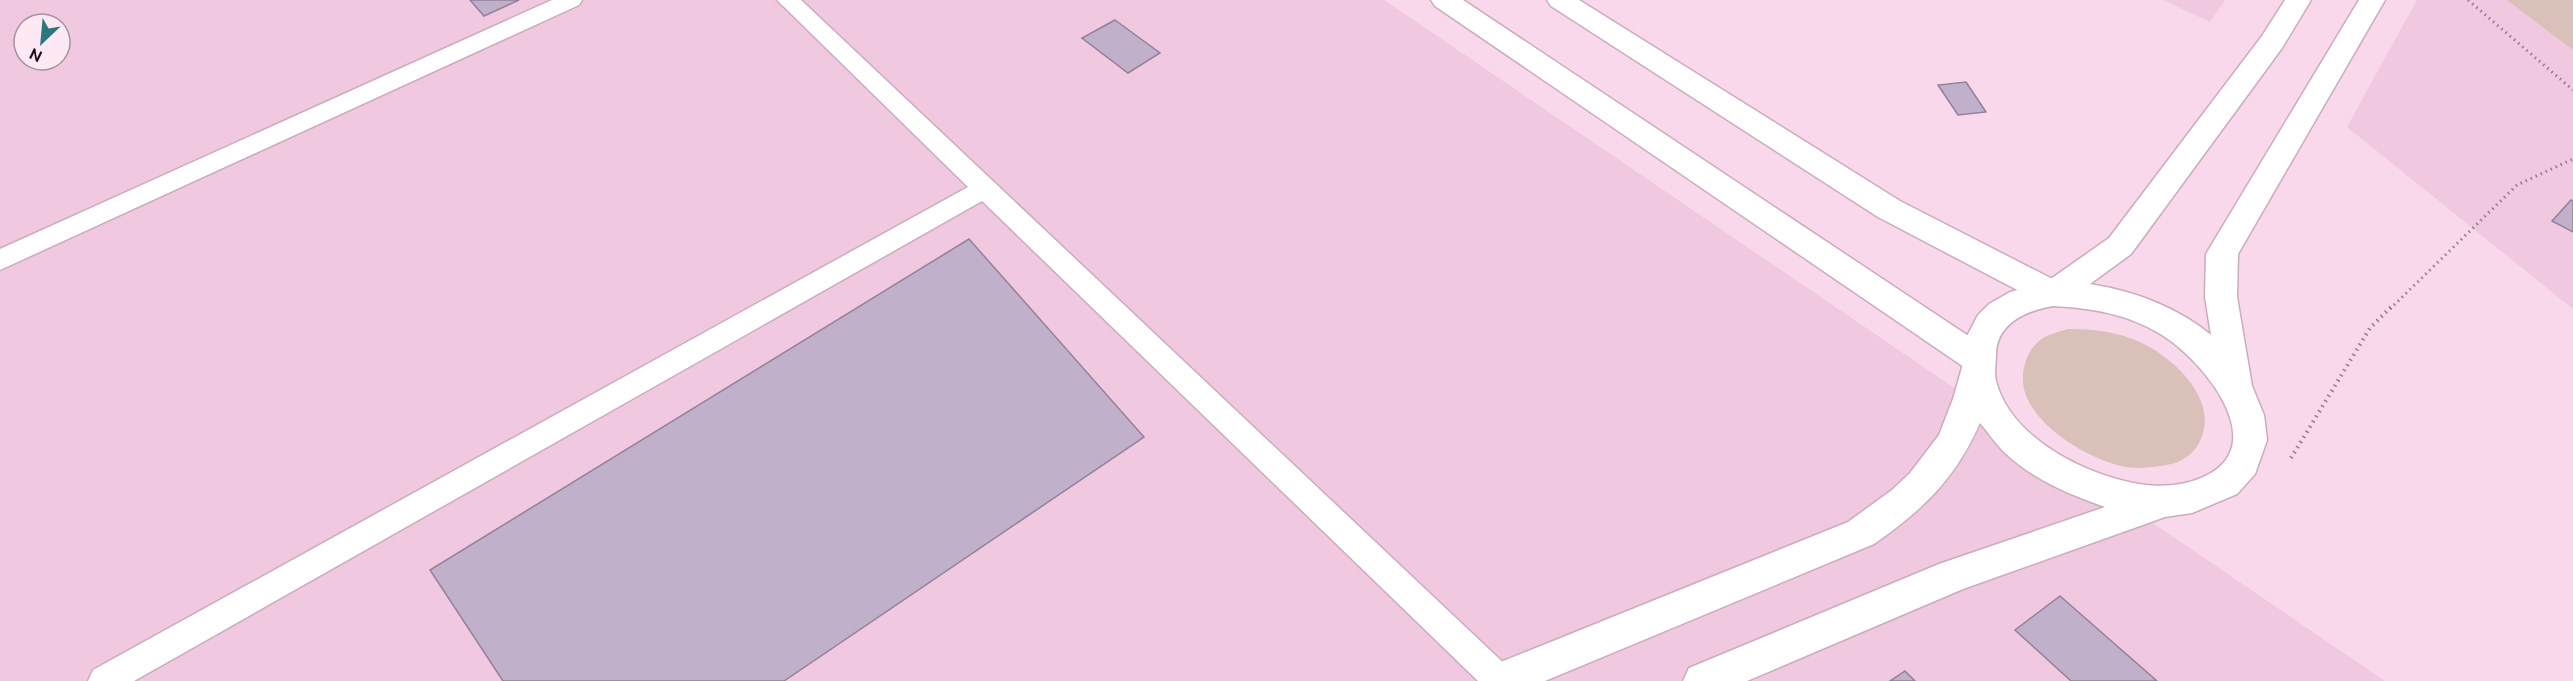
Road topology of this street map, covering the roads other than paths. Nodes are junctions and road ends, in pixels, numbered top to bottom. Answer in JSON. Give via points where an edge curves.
{"nodes":[{"id":1,"x":571,"y":0,"type":"edge"},
{"id":2,"x":788,"y":0,"type":"edge"},
{"id":3,"x":1444,"y":0,"type":"edge"},
{"id":4,"x":1560,"y":0,"type":"edge"},
{"id":5,"x":2298,"y":0,"type":"edge"},
{"id":6,"x":2372,"y":0,"type":"edge"},
{"id":7,"x":985,"y":188,"type":"junction"},
{"id":8,"x":0,"y":260,"type":"edge"},
{"id":9,"x":2052,"y":294,"type":"junction"},
{"id":10,"x":1976,"y":363,"type":"junction"},
{"id":11,"x":2236,"y":385,"type":"junction"},
{"id":12,"x":2160,"y":503,"type":"junction"},
{"id":13,"x":104,"y":681,"type":"edge"},
{"id":14,"x":1500,"y":681,"type":"edge"},
{"id":15,"x":1703,"y":681,"type":"edge"}],
"edges":[{"from":1,"to":8,"type":"lane"},
{"from":2,"to":7,"type":"lane"},
{"from":3,"to":10,"type":"main road"},
{"from":4,"to":9,"type":"main road","via":[[1889,209]]},
{"from":5,"to":9,"type":"main road","via":[[2272,42],[2120,246]]},
{"from":6,"to":11,"type":"main road","via":[[2222,254],[2221,297]]},
{"from":7,"to":13,"type":"lane"},
{"from":7,"to":14,"type":"lane"},
{"from":9,"to":10,"type":"main road","via":[[2022,301],[1998,314],[1983,334]]},
{"from":9,"to":11,"type":"main road","via":[[2092,295],[2124,303],[2175,327],[2210,353]]},
{"from":10,"to":12,"type":"main road","via":[[1985,399],[2005,431],[2036,459],[2074,482],[2117,497]]},
{"from":10,"to":14,"type":"main road","via":[[1972,400],[1960,431],[1943,460],[1894,512],[1861,533]]},
{"from":11,"to":12,"type":"main road","via":[[2249,418],[2249,450],[2235,476],[2208,494]]},
{"from":12,"to":15,"type":"main road","via":[[1953,576]]}]}
